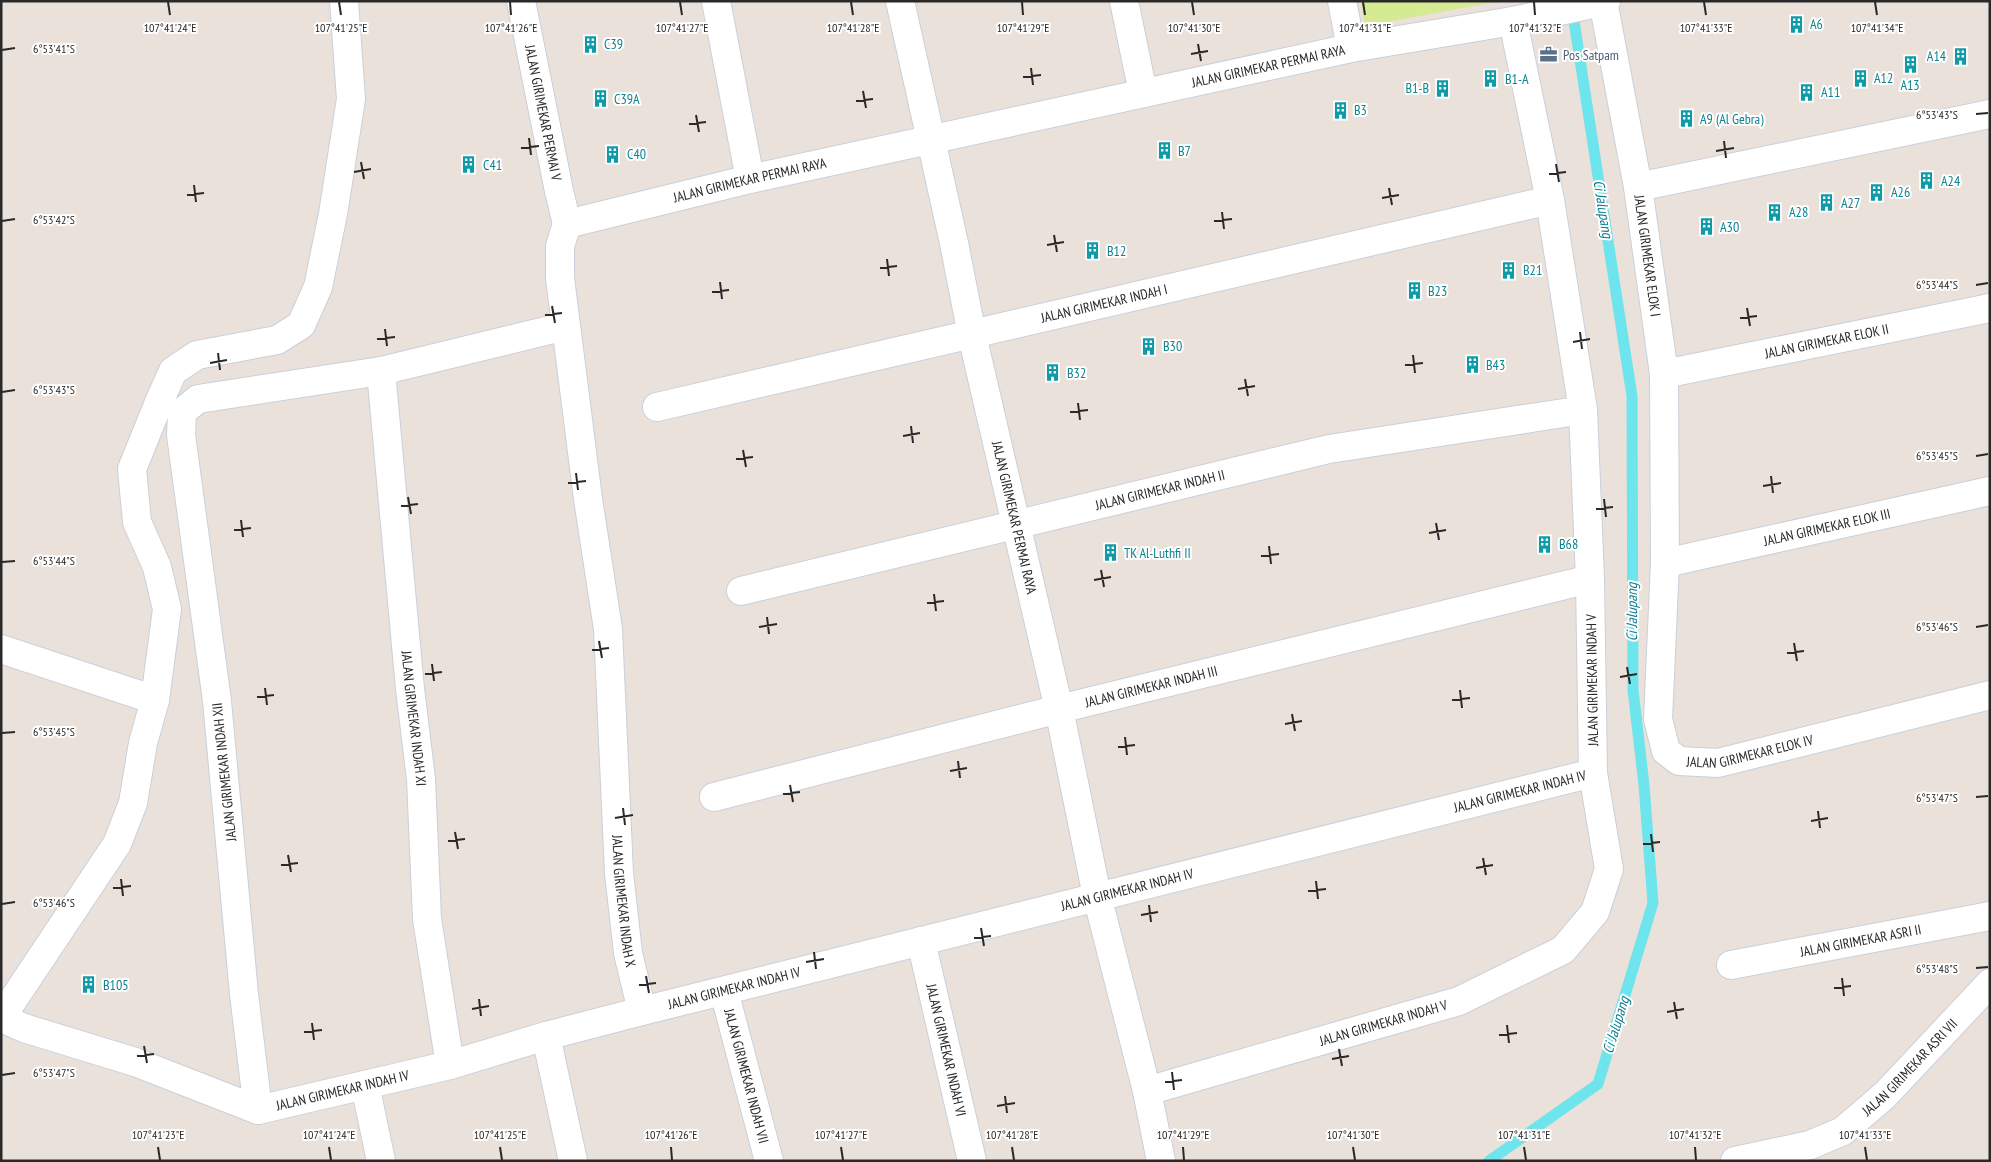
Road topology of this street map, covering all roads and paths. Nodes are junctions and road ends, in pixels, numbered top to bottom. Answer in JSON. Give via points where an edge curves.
{"nodes":[{"id":1,"x":344,"y":1,"type":"edge"},
{"id":2,"x":520,"y":1,"type":"edge"},
{"id":3,"x":716,"y":1,"type":"edge"},
{"id":4,"x":900,"y":1,"type":"edge"},
{"id":5,"x":1124,"y":1,"type":"edge"},
{"id":6,"x":1342,"y":1,"type":"edge"},
{"id":7,"x":1601,"y":2,"type":"edge"},
{"id":8,"x":1513,"y":21,"type":"junction"},
{"id":9,"x":1351,"y":48,"type":"junction"},
{"id":10,"x":1143,"y":93,"type":"junction"},
{"id":11,"x":1990,"y":114,"type":"edge"},
{"id":12,"x":932,"y":139,"type":"junction"},
{"id":13,"x":750,"y":179,"type":"junction"},
{"id":14,"x":1638,"y":186,"type":"junction"},
{"id":15,"x":1550,"y":200,"type":"junction"},
{"id":16,"x":568,"y":224,"type":"junction"},
{"id":17,"x":1990,"y":308,"type":"edge"},
{"id":18,"x":566,"y":326,"type":"junction"},
{"id":19,"x":972,"y":335,"type":"junction"},
{"id":20,"x":381,"y":371,"type":"junction"},
{"id":21,"x":1664,"y":374,"type":"junction"},
{"id":22,"x":657,"y":407,"type":"dead end"},
{"id":23,"x":1583,"y":410,"type":"junction"},
{"id":24,"x":1990,"y":491,"type":"edge"},
{"id":25,"x":1015,"y":524,"type":"junction"},
{"id":26,"x":1665,"y":563,"type":"junction"},
{"id":27,"x":1590,"y":579,"type":"junction"},
{"id":28,"x":741,"y":591,"type":"dead end"},
{"id":29,"x":1,"y":649,"type":"edge"},
{"id":30,"x":1990,"y":694,"type":"edge"},
{"id":31,"x":155,"y":700,"type":"junction"},
{"id":32,"x":1059,"y":709,"type":"junction"},
{"id":33,"x":1593,"y":773,"type":"junction"},
{"id":34,"x":714,"y":797,"type":"dead end"},
{"id":35,"x":1097,"y":896,"type":"junction"},
{"id":36,"x":1990,"y":916,"type":"edge"},
{"id":37,"x":922,"y":942,"type":"junction"},
{"id":38,"x":1732,"y":965,"type":"dead end"},
{"id":39,"x":1990,"y":984,"type":"edge"},
{"id":40,"x":724,"y":991,"type":"junction"},
{"id":41,"x":642,"y":1012,"type":"junction"},
{"id":42,"x":1,"y":1018,"type":"edge"},
{"id":43,"x":546,"y":1036,"type":"junction"},
{"id":44,"x":450,"y":1066,"type":"junction"},
{"id":45,"x":365,"y":1086,"type":"junction"},
{"id":46,"x":1147,"y":1091,"type":"junction"},
{"id":47,"x":258,"y":1110,"type":"junction"},
{"id":48,"x":381,"y":1161,"type":"edge"},
{"id":49,"x":573,"y":1161,"type":"edge"},
{"id":50,"x":769,"y":1161,"type":"edge"},
{"id":51,"x":972,"y":1161,"type":"edge"},
{"id":52,"x":1161,"y":1161,"type":"edge"},
{"id":53,"x":1735,"y":1161,"type":"edge"}],
"edges":[{"from":1,"to":31,"type":"street","via":[[351,99],[318,287],[301,325],[277,340],[197,355],[174,372],[132,469],[137,522],[157,567],[167,608]]},
{"from":2,"to":16,"type":"street","name":"JALAN GIRIMEKAR PERMAI V"},
{"from":3,"to":13,"type":"street"},
{"from":4,"to":12,"type":"street"},
{"from":5,"to":10,"type":"street"},
{"from":6,"to":9,"type":"street"},
{"from":7,"to":8,"type":"street","name":"JALAN GIRIMEKAR PERMAI RAYA"},
{"from":7,"to":14,"type":"street"},
{"from":8,"to":9,"type":"street","name":"JALAN GIRIMEKAR PERMAI RAYA"},
{"from":8,"to":15,"type":"street","name":"JALAN GIRIMEKAR INDAH V"},
{"from":9,"to":10,"type":"street","name":"JALAN GIRIMEKAR PERMAI RAYA"},
{"from":10,"to":12,"type":"street","name":"JALAN GIRIMEKAR PERMAI RAYA"},
{"from":11,"to":14,"type":"street","name":"JALAN GIRIMEKAR ELOK I"},
{"from":12,"to":13,"type":"street","name":"JALAN GIRIMEKAR PERMAI RAYA"},
{"from":12,"to":19,"type":"street","name":"JALAN GIRIMEKAR PERMAI RAYA"},
{"from":13,"to":16,"type":"street","name":"JALAN GIRIMEKAR PERMAI RAYA"},
{"from":14,"to":21,"type":"street","name":"JALAN GIRIMEKAR ELOK I"},
{"from":15,"to":19,"type":"street","name":"JALAN GIRIMEKAR INDAH I"},
{"from":15,"to":23,"type":"street","name":"JALAN GIRIMEKAR INDAH V"},
{"from":16,"to":18,"type":"street","name":"JALAN GIRIMEKAR INDAH X","via":[[560,246]]},
{"from":17,"to":21,"type":"street","name":"JALAN GIRIMEKAR ELOK II"},
{"from":18,"to":20,"type":"street","name":"JALAN GIRIMEKAR INDAH XII"},
{"from":18,"to":41,"type":"street","name":"JALAN GIRIMEKAR INDAH X","via":[[608,629],[619,873],[628,952]]},
{"from":19,"to":22,"type":"street","name":"JALAN GIRIMEKAR INDAH I"},
{"from":19,"to":25,"type":"street","name":"JALAN GIRIMEKAR PERMAI RAYA"},
{"from":20,"to":44,"type":"street","name":"JALAN GIRIMEKAR INDAH XI","via":[[420,779],[427,919]]},
{"from":20,"to":47,"type":"street","name":"JALAN GIRIMEKAR INDAH XII","via":[[198,400],[182,412],[180,435],[217,700]]},
{"from":21,"to":26,"type":"street","name":"JALAN GIRIMEKAR ELOK I"},
{"from":23,"to":25,"type":"street","name":"JALAN GIRIMEKAR INDAH II","via":[[1329,449]]},
{"from":23,"to":27,"type":"street","name":"JALAN GIRIMEKAR INDAH V"},
{"from":24,"to":26,"type":"street","name":"JALAN GIRIMEKAR ELOK III"},
{"from":25,"to":28,"type":"street","name":"JALAN GIRIMEKAR INDAH II"},
{"from":25,"to":32,"type":"street","name":"JALAN GIRIMEKAR PERMAI RAYA"},
{"from":26,"to":30,"type":"street","name":"JALAN GIRIMEKAR ELOK IV","via":[[1658,719],[1666,751],[1679,761],[1718,763]]},
{"from":27,"to":32,"type":"street","name":"JALAN GIRIMEKAR INDAH III"},
{"from":27,"to":33,"type":"street","name":"JALAN GIRIMEKAR INDAH V"},
{"from":29,"to":31,"type":"street"},
{"from":31,"to":42,"type":"street","via":[[143,743],[133,803],[117,844]]},
{"from":32,"to":34,"type":"street","name":"JALAN GIRIMEKAR INDAH III"},
{"from":32,"to":35,"type":"street","name":"JALAN GIRIMEKAR PERMAI RAYA"},
{"from":33,"to":35,"type":"street","name":"JALAN GIRIMEKAR INDAH IV"},
{"from":33,"to":46,"type":"street","name":"JALAN GIRIMEKAR INDAH V","via":[[1609,870],[1595,912],[1564,950],[1459,1001]]},
{"from":35,"to":37,"type":"street","name":"JALAN GIRIMEKAR INDAH IV"},
{"from":35,"to":46,"type":"street"},
{"from":36,"to":38,"type":"street","name":"JALAN GIRIMEKAR ASRI II"},
{"from":37,"to":40,"type":"street","name":"JALAN GIRIMEKAR INDAH IV"},
{"from":37,"to":51,"type":"street","name":"JALAN GIRIMEKAR INDAH VI"},
{"from":39,"to":53,"type":"street","name":"JALAN GIRIMEKAR ASRI VII","via":[[1885,1095],[1843,1131],[1810,1145]]},
{"from":40,"to":41,"type":"street","name":"JALAN GIRIMEKAR INDAH IV"},
{"from":40,"to":50,"type":"street","name":"JALAN GIRIMEKAR INDAH VII"},
{"from":41,"to":43,"type":"street","name":"JALAN GIRIMEKAR INDAH IV"},
{"from":42,"to":47,"type":"street","name":"JALAN GIRIMEKAR INDAH IV","via":[[135,1062]]},
{"from":43,"to":44,"type":"street","name":"JALAN GIRIMEKAR INDAH IV"},
{"from":43,"to":49,"type":"street"},
{"from":44,"to":45,"type":"street","name":"JALAN GIRIMEKAR INDAH IV"},
{"from":45,"to":47,"type":"street","name":"JALAN GIRIMEKAR INDAH IV"},
{"from":45,"to":48,"type":"street"},
{"from":46,"to":52,"type":"street"}]}
